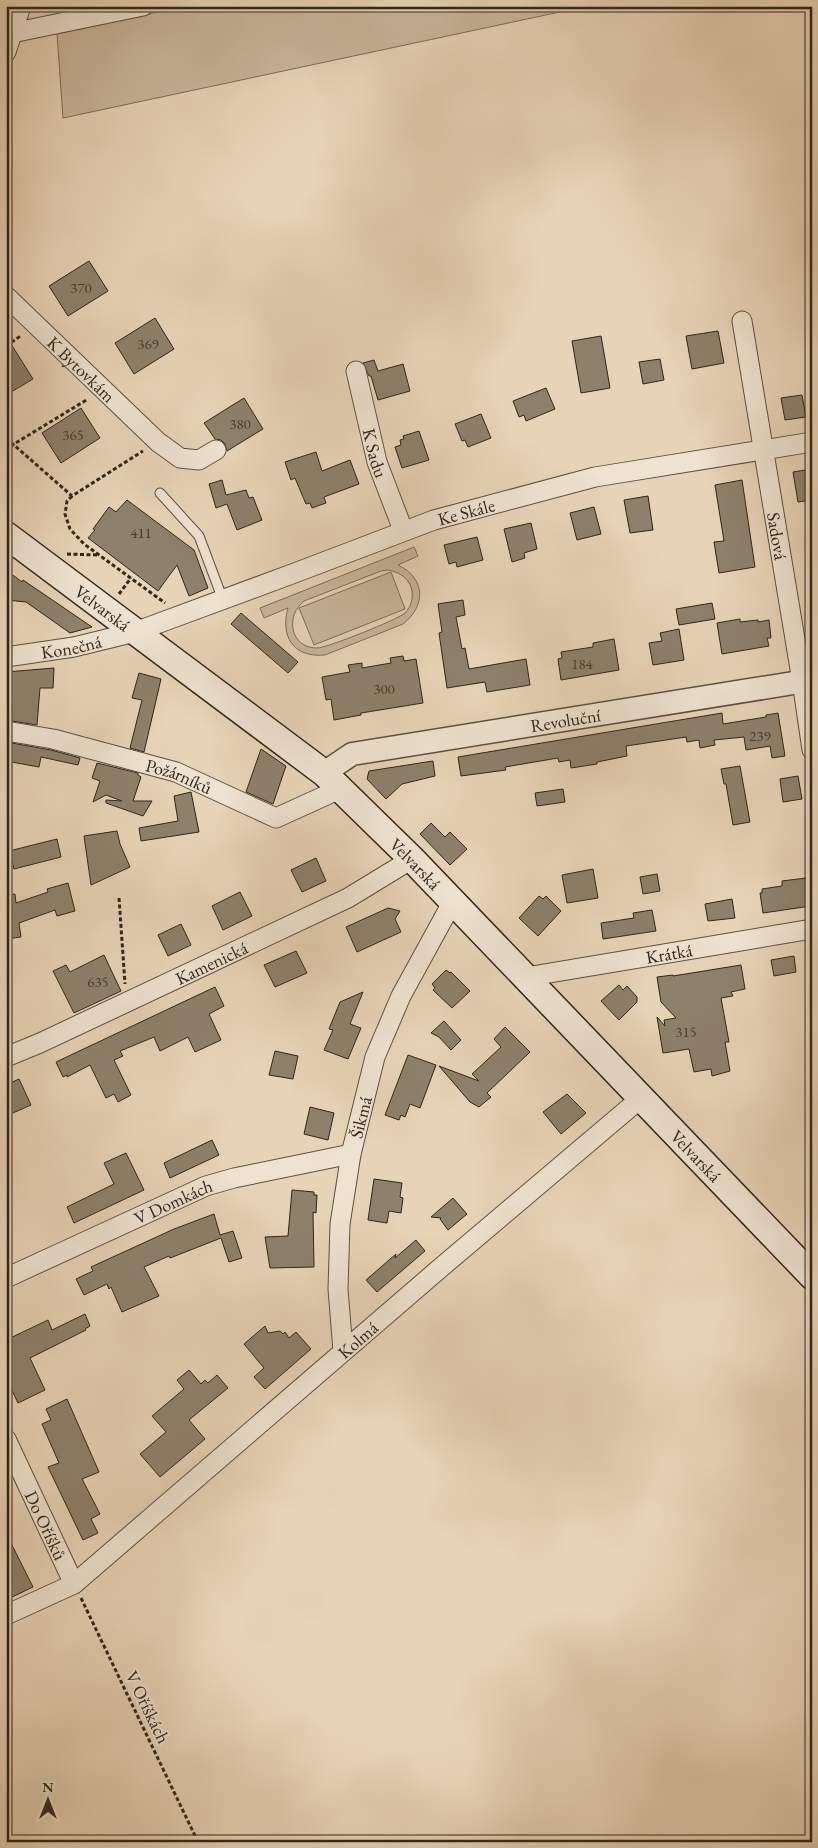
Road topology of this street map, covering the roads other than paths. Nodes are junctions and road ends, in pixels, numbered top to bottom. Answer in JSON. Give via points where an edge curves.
{"nodes":[{"id":1,"x":20,"y":6,"type":"edge"},
{"id":2,"x":143,"y":6,"type":"edge"},
{"id":3,"x":12,"y":33,"type":"junction"},
{"id":4,"x":6,"y":52,"type":"edge"},
{"id":5,"x":6,"y":296,"type":"edge"},
{"id":6,"x":742,"y":321,"type":"dead end"},
{"id":7,"x":356,"y":371,"type":"dead end"},
{"id":8,"x":812,"y":442,"type":"edge"},
{"id":9,"x":216,"y":450,"type":"dead end"},
{"id":10,"x":763,"y":450,"type":"junction"},
{"id":11,"x":160,"y":493,"type":"dead end"},
{"id":12,"x":403,"y":530,"type":"junction"},
{"id":13,"x":6,"y":535,"type":"edge"},
{"id":14,"x":223,"y":600,"type":"junction"},
{"id":15,"x":135,"y":632,"type":"junction"},
{"id":16,"x":6,"y":657,"type":"edge"},
{"id":17,"x":807,"y":681,"type":"edge"},
{"id":18,"x":6,"y":731,"type":"edge"},
{"id":19,"x":812,"y":750,"type":"edge"},
{"id":20,"x":333,"y":780,"type":"junction"},
{"id":21,"x":412,"y":859,"type":"junction"},
{"id":22,"x":453,"y":901,"type":"junction"},
{"id":23,"x":812,"y":929,"type":"edge"},
{"id":24,"x":526,"y":978,"type":"junction"},
{"id":25,"x":6,"y":1057,"type":"edge"},
{"id":26,"x":641,"y":1098,"type":"junction"},
{"id":27,"x":351,"y":1154,"type":"junction"},
{"id":28,"x":812,"y":1276,"type":"edge"},
{"id":29,"x":6,"y":1278,"type":"edge"},
{"id":30,"x":342,"y":1351,"type":"junction"},
{"id":31,"x":6,"y":1439,"type":"edge"},
{"id":32,"x":74,"y":1584,"type":"junction"},
{"id":33,"x":6,"y":1615,"type":"edge"}],
"edges":[{"from":1,"to":3,"type":"street"},
{"from":2,"to":3,"type":"street"},
{"from":3,"to":4,"type":"street"},
{"from":5,"to":9,"type":"street","name":"K Bytovkám","via":[[158,442],[180,458],[199,460]]},
{"from":6,"to":10,"type":"street","name":"Sadová"},
{"from":7,"to":12,"type":"street","name":"K Sadu","via":[[377,462]]},
{"from":8,"to":10,"type":"street","name":"Ke Skále"},
{"from":10,"to":12,"type":"street","name":"Ke Skále","via":[[594,477]]},
{"from":10,"to":17,"type":"street","name":"Sadová"},
{"from":11,"to":14,"type":"lane","via":[[199,536]]},
{"from":12,"to":14,"type":"street","name":"Ke Skále"},
{"from":13,"to":15,"type":"main road","name":"Velvarská"},
{"from":14,"to":15,"type":"street","name":"Ke Skále"},
{"from":15,"to":16,"type":"street","name":"Konečná","via":[[74,647]]},
{"from":15,"to":20,"type":"main road","name":"Velvarská"},
{"from":17,"to":19,"type":"street","name":"Sadová"},
{"from":17,"to":20,"type":"street","name":"Revoluční","via":[[352,754]]},
{"from":18,"to":20,"type":"street","name":"Požárníků","via":[[53,739],[176,772],[276,818]]},
{"from":20,"to":21,"type":"main road","name":"Velvarská"},
{"from":21,"to":22,"type":"main road","name":"Velvarská"},
{"from":21,"to":25,"type":"street","name":"Kamenická","via":[[348,898]]},
{"from":22,"to":24,"type":"main road","name":"Velvarská"},
{"from":22,"to":27,"type":"street","name":"Šikmá","via":[[401,996],[375,1058]]},
{"from":23,"to":24,"type":"street","name":"Krátká"},
{"from":24,"to":26,"type":"main road","name":"Velvarská"},
{"from":26,"to":28,"type":"main road","name":"Velvarská"},
{"from":26,"to":30,"type":"street","name":"Kolmá"},
{"from":27,"to":29,"type":"street","name":"V Domkách","via":[[206,1186]]},
{"from":27,"to":30,"type":"street","name":"Šikmá","via":[[340,1224],[338,1289]]},
{"from":30,"to":32,"type":"street","name":"Kolmá"},
{"from":31,"to":32,"type":"street","name":"Do Oříšků"},
{"from":32,"to":33,"type":"street","name":"Kolmá"}]}
